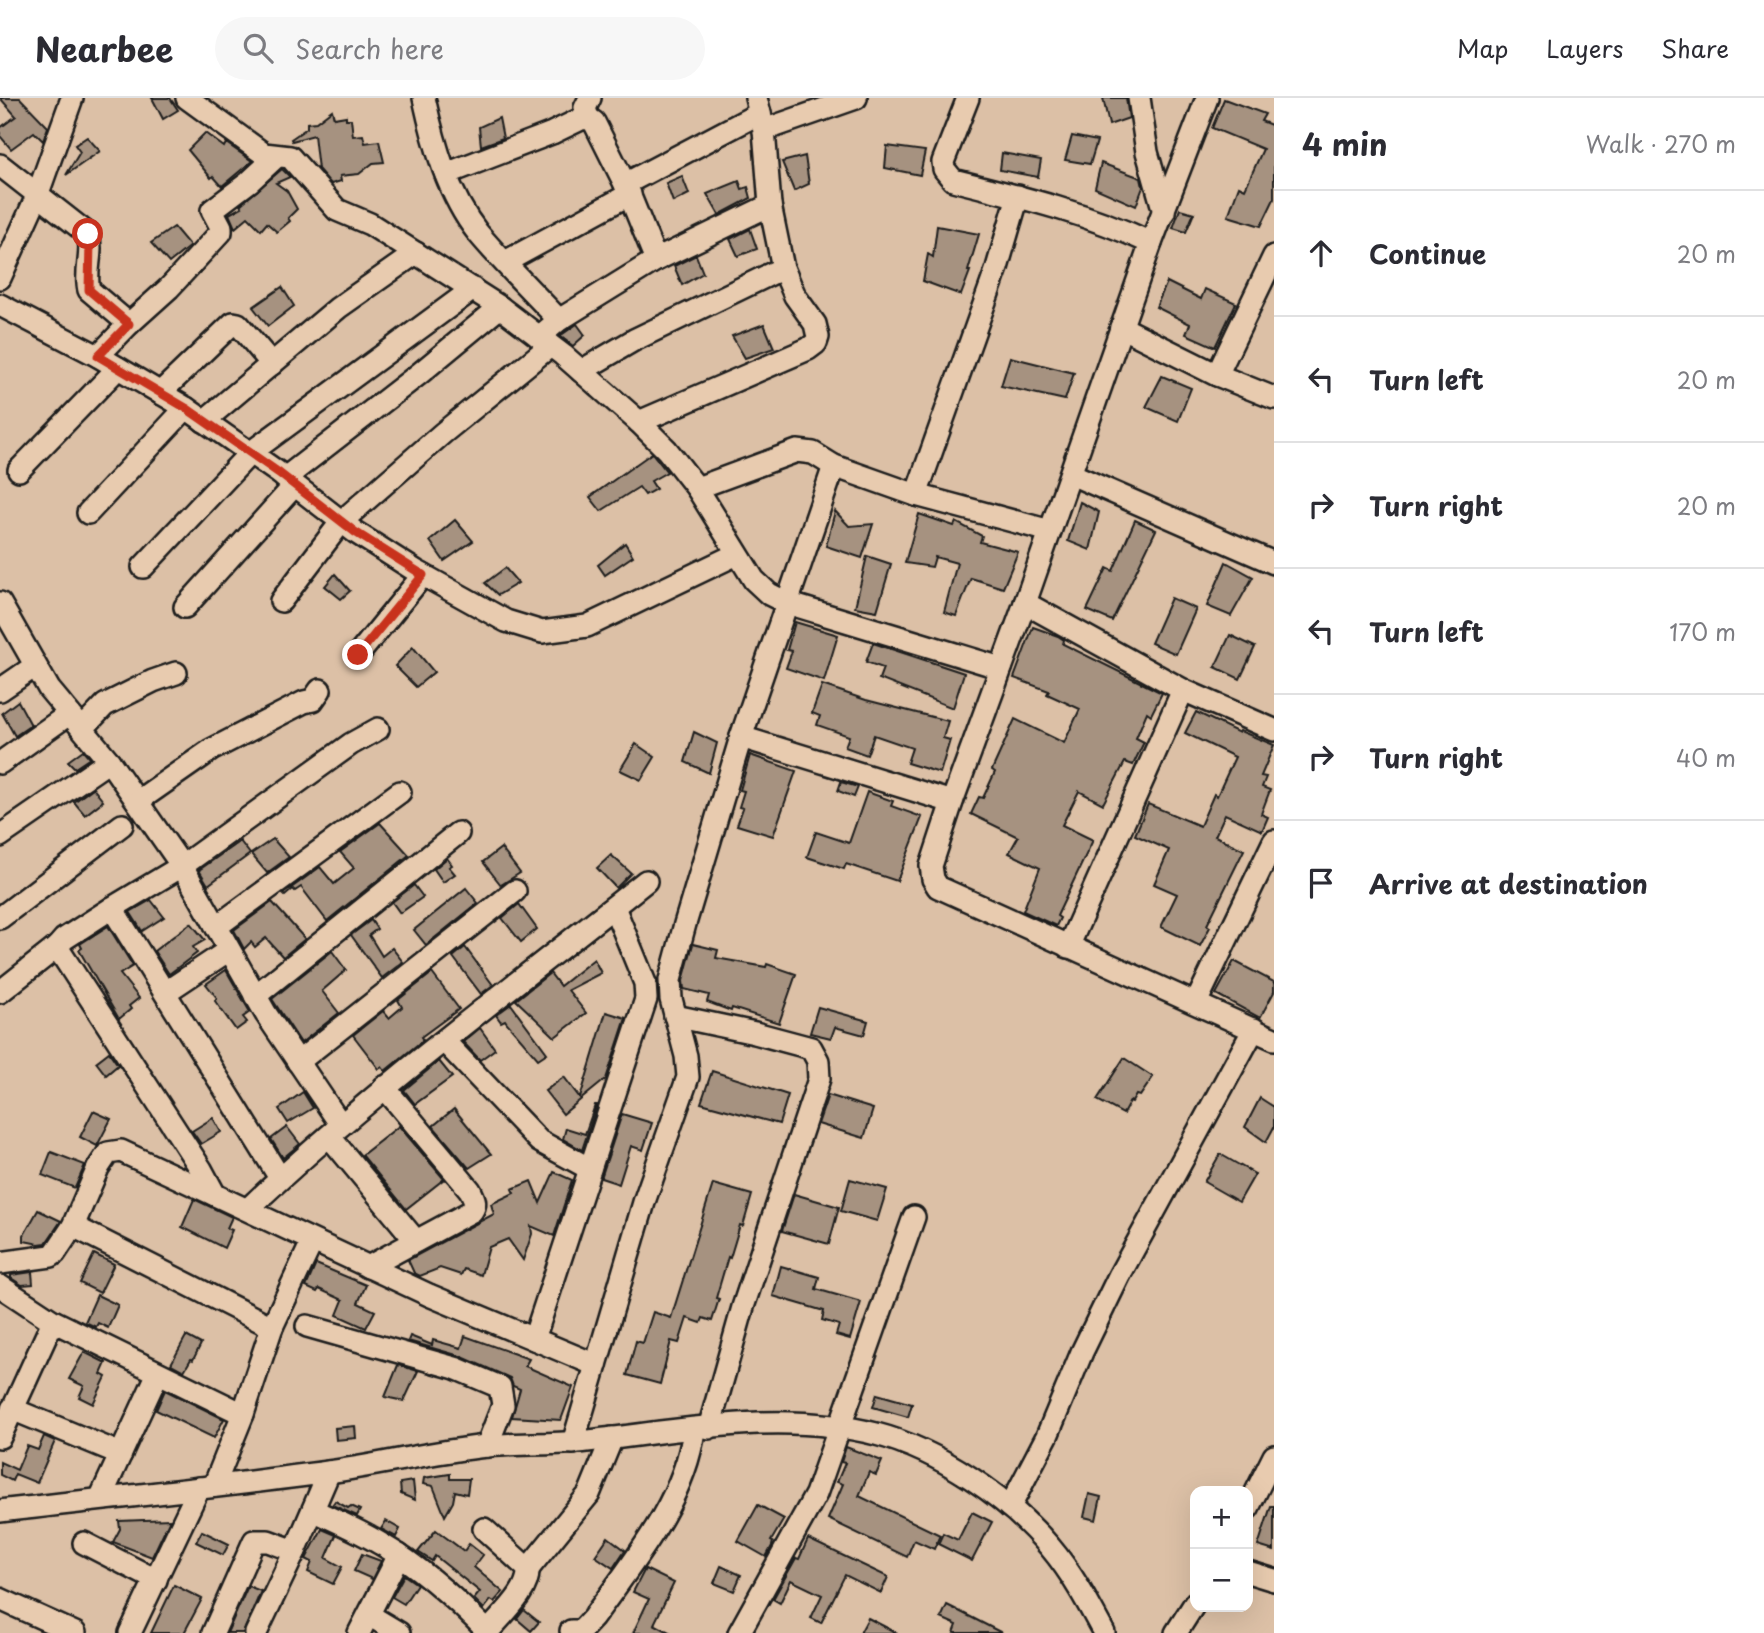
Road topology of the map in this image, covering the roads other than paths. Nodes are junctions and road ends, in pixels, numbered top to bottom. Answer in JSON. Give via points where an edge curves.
{"nodes":[{"id":1,"x":72,"y":98,"type":"edge"},
{"id":2,"x":187,"y":98,"type":"edge"},
{"id":3,"x":424,"y":98,"type":"edge"},
{"id":4,"x":856,"y":98,"type":"edge"},
{"id":5,"x":968,"y":98,"type":"edge"},
{"id":6,"x":1139,"y":98,"type":"edge"},
{"id":7,"x":1207,"y":98,"type":"edge"},
{"id":8,"x":589,"y":108,"type":"edge"},
{"id":9,"x":760,"y":114,"type":"edge"},
{"id":10,"x":277,"y":156,"type":"junction"},
{"id":11,"x":0,"y":165,"type":"edge"},
{"id":12,"x":446,"y":174,"type":"junction"},
{"id":13,"x":627,"y":189,"type":"junction"},
{"id":14,"x":37,"y":196,"type":"junction"},
{"id":15,"x":1018,"y":196,"type":"junction"},
{"id":16,"x":770,"y":205,"type":"junction"},
{"id":17,"x":1164,"y":212,"type":"junction"},
{"id":18,"x":1151,"y":243,"type":"junction"},
{"id":19,"x":416,"y":253,"type":"junction"},
{"id":20,"x":1274,"y":256,"type":"edge"},
{"id":21,"x":656,"y":260,"type":"junction"},
{"id":22,"x":505,"y":262,"type":"junction"},
{"id":23,"x":783,"y":268,"type":"junction"},
{"id":24,"x":0,"y":278,"type":"edge"},
{"id":25,"x":473,"y":289,"type":"junction"},
{"id":26,"x":0,"y":305,"type":"edge"},
{"id":27,"x":500,"y":307,"type":"junction"},
{"id":28,"x":559,"y":320,"type":"junction"},
{"id":29,"x":129,"y":324,"type":"junction"},
{"id":30,"x":1121,"y":327,"type":"junction"},
{"id":31,"x":545,"y":342,"type":"junction"},
{"id":32,"x":98,"y":356,"type":"junction"},
{"id":33,"x":272,"y":364,"type":"junction"},
{"id":34,"x":118,"y":368,"type":"junction"},
{"id":35,"x":581,"y":371,"type":"junction"},
{"id":36,"x":1217,"y":375,"type":"junction"},
{"id":37,"x":160,"y":393,"type":"junction"},
{"id":38,"x":1274,"y":398,"type":"edge"},
{"id":39,"x":186,"y":408,"type":"junction"},
{"id":40,"x":204,"y":421,"type":"junction"},
{"id":41,"x":639,"y":422,"type":"junction"},
{"id":42,"x":250,"y":453,"type":"junction"},
{"id":43,"x":834,"y":466,"type":"junction"},
{"id":44,"x":19,"y":470,"type":"dead end"},
{"id":45,"x":1071,"y":474,"type":"junction"},
{"id":46,"x":290,"y":481,"type":"junction"},
{"id":47,"x":697,"y":488,"type":"junction"},
{"id":48,"x":916,"y":495,"type":"junction"},
{"id":49,"x":88,"y":513,"type":"dead end"},
{"id":50,"x":342,"y":521,"type":"junction"},
{"id":51,"x":1050,"y":531,"type":"junction"},
{"id":52,"x":737,"y":554,"type":"junction"},
{"id":53,"x":1274,"y":563,"type":"edge"},
{"id":54,"x":143,"y":567,"type":"dead end"},
{"id":55,"x":423,"y":575,"type":"junction"},
{"id":56,"x":281,"y":601,"type":"dead end"},
{"id":57,"x":0,"y":603,"type":"edge"},
{"id":58,"x":787,"y":603,"type":"junction"},
{"id":59,"x":1025,"y":603,"type":"junction"},
{"id":60,"x":185,"y":607,"type":"dead end"},
{"id":61,"x":358,"y":655,"type":"dead end"},
{"id":62,"x":35,"y":666,"type":"junction"},
{"id":63,"x":1001,"y":668,"type":"junction"},
{"id":64,"x":176,"y":673,"type":"dead end"},
{"id":65,"x":0,"y":690,"type":"edge"},
{"id":66,"x":320,"y":690,"type":"dead end"},
{"id":67,"x":1183,"y":690,"type":"junction"},
{"id":68,"x":76,"y":721,"type":"junction"},
{"id":69,"x":378,"y":729,"type":"dead end"},
{"id":70,"x":1274,"y":730,"type":"edge"},
{"id":71,"x":741,"y":737,"type":"junction"},
{"id":72,"x":108,"y":761,"type":"junction"},
{"id":73,"x":0,"y":763,"type":"edge"},
{"id":74,"x":400,"y":792,"type":"dead end"},
{"id":75,"x":138,"y":801,"type":"junction"},
{"id":76,"x":952,"y":802,"type":"junction"},
{"id":77,"x":122,"y":825,"type":"dead end"},
{"id":78,"x":458,"y":833,"type":"dead end"},
{"id":79,"x":0,"y":836,"type":"edge"},
{"id":80,"x":1274,"y":841,"type":"edge"},
{"id":81,"x":182,"y":866,"type":"junction"},
{"id":82,"x":646,"y":881,"type":"dead end"},
{"id":83,"x":515,"y":891,"type":"dead end"},
{"id":84,"x":614,"y":907,"type":"junction"},
{"id":85,"x":112,"y":908,"type":"junction"},
{"id":86,"x":0,"y":918,"type":"edge"},
{"id":87,"x":216,"y":928,"type":"junction"},
{"id":88,"x":57,"y":947,"type":"junction"},
{"id":89,"x":1068,"y":947,"type":"junction"},
{"id":90,"x":229,"y":950,"type":"junction"},
{"id":91,"x":0,"y":992,"type":"edge"},
{"id":92,"x":166,"y":992,"type":"junction"},
{"id":93,"x":256,"y":996,"type":"junction"},
{"id":94,"x":1196,"y":1003,"type":"junction"},
{"id":95,"x":675,"y":1016,"type":"junction"},
{"id":96,"x":1254,"y":1029,"type":"junction"},
{"id":97,"x":1274,"y":1038,"type":"edge"},
{"id":98,"x":444,"y":1041,"type":"junction"},
{"id":99,"x":298,"y":1062,"type":"junction"},
{"id":100,"x":384,"y":1087,"type":"junction"},
{"id":101,"x":335,"y":1131,"type":"junction"},
{"id":102,"x":590,"y":1170,"type":"junction"},
{"id":103,"x":280,"y":1178,"type":"junction"},
{"id":104,"x":215,"y":1195,"type":"junction"},
{"id":105,"x":248,"y":1209,"type":"junction"},
{"id":106,"x":914,"y":1217,"type":"dead end"},
{"id":107,"x":73,"y":1226,"type":"junction"},
{"id":108,"x":416,"y":1241,"type":"junction"},
{"id":109,"x":312,"y":1242,"type":"junction"},
{"id":110,"x":0,"y":1263,"type":"edge"},
{"id":111,"x":368,"y":1266,"type":"junction"},
{"id":112,"x":0,"y":1286,"type":"edge"},
{"id":113,"x":53,"y":1321,"type":"junction"},
{"id":114,"x":307,"y":1326,"type":"dead end"},
{"id":115,"x":272,"y":1327,"type":"junction"},
{"id":116,"x":534,"y":1339,"type":"junction"},
{"id":117,"x":596,"y":1365,"type":"junction"},
{"id":118,"x":158,"y":1373,"type":"junction"},
{"id":119,"x":12,"y":1409,"type":"junction"},
{"id":120,"x":243,"y":1414,"type":"junction"},
{"id":121,"x":839,"y":1427,"type":"junction"},
{"id":122,"x":701,"y":1429,"type":"junction"},
{"id":123,"x":0,"y":1437,"type":"edge"},
{"id":124,"x":612,"y":1438,"type":"junction"},
{"id":125,"x":573,"y":1443,"type":"junction"},
{"id":126,"x":487,"y":1446,"type":"junction"},
{"id":127,"x":121,"y":1454,"type":"junction"},
{"id":128,"x":1274,"y":1456,"type":"edge"},
{"id":129,"x":329,"y":1472,"type":"junction"},
{"id":130,"x":206,"y":1487,"type":"junction"},
{"id":131,"x":1253,"y":1498,"type":"edge"},
{"id":132,"x":100,"y":1499,"type":"junction"},
{"id":133,"x":1010,"y":1507,"type":"junction"},
{"id":134,"x":313,"y":1510,"type":"junction"},
{"id":135,"x":0,"y":1511,"type":"edge"},
{"id":136,"x":484,"y":1529,"type":"dead end"},
{"id":137,"x":84,"y":1542,"type":"dead end"},
{"id":138,"x":295,"y":1551,"type":"junction"},
{"id":139,"x":398,"y":1555,"type":"junction"},
{"id":140,"x":528,"y":1569,"type":"junction"},
{"id":141,"x":1253,"y":1574,"type":"edge"},
{"id":142,"x":156,"y":1580,"type":"junction"},
{"id":143,"x":1274,"y":1580,"type":"edge"},
{"id":144,"x":0,"y":1599,"type":"edge"},
{"id":145,"x":1190,"y":1611,"type":"edge"},
{"id":146,"x":364,"y":1624,"type":"edge"},
{"id":147,"x":39,"y":1625,"type":"edge"},
{"id":148,"x":571,"y":1631,"type":"dead end"},
{"id":149,"x":75,"y":1633,"type":"edge"},
{"id":150,"x":130,"y":1633,"type":"edge"},
{"id":151,"x":213,"y":1633,"type":"edge"},
{"id":152,"x":256,"y":1633,"type":"edge"},
{"id":153,"x":399,"y":1633,"type":"edge"},
{"id":154,"x":488,"y":1633,"type":"edge"},
{"id":155,"x":739,"y":1633,"type":"edge"},
{"id":156,"x":1104,"y":1633,"type":"edge"},
{"id":157,"x":1177,"y":1633,"type":"edge"}],
"edges":[{"from":1,"to":14,"type":"street"},
{"from":2,"to":10,"type":"street","via":[[264,153]]},
{"from":3,"to":12,"type":"street"},
{"from":4,"to":9,"type":"street"},
{"from":5,"to":15,"type":"street","via":[[944,169],[953,180]]},
{"from":6,"to":17,"type":"street","via":[[1147,152]]},
{"from":7,"to":17,"type":"street"},
{"from":8,"to":12,"type":"street","via":[[581,119],[552,133]]},
{"from":8,"to":13,"type":"street"},
{"from":9,"to":13,"type":"street"},
{"from":9,"to":16,"type":"street"},
{"from":10,"to":19,"type":"street","via":[[290,157],[337,210]]},
{"from":10,"to":29,"type":"street","via":[[212,211],[221,232]]},
{"from":11,"to":14,"type":"street"},
{"from":12,"to":22,"type":"street","via":[[477,232]]},
{"from":13,"to":21,"type":"street"},
{"from":13,"to":22,"type":"street"},
{"from":14,"to":24,"type":"street"},
{"from":14,"to":29,"type":"street","via":[[88,234],[89,290]]},
{"from":15,"to":18,"type":"street","via":[[1114,225]]},
{"from":15,"to":48,"type":"street"},
{"from":16,"to":21,"type":"street"},
{"from":16,"to":23,"type":"street"},
{"from":17,"to":18,"type":"street"},
{"from":18,"to":30,"type":"street"},
{"from":19,"to":25,"type":"street"},
{"from":19,"to":33,"type":"street","via":[[338,308]]},
{"from":20,"to":36,"type":"street"},
{"from":21,"to":28,"type":"street"},
{"from":22,"to":28,"type":"street"},
{"from":23,"to":35,"type":"street","via":[[634,340]]},
{"from":23,"to":41,"type":"street","via":[[815,324],[816,344]]},
{"from":25,"to":27,"type":"street"},
{"from":25,"to":42,"type":"street"},
{"from":26,"to":32,"type":"street"},
{"from":27,"to":31,"type":"street"},
{"from":27,"to":46,"type":"street"},
{"from":28,"to":31,"type":"street"},
{"from":29,"to":32,"type":"street"},
{"from":30,"to":36,"type":"street"},
{"from":30,"to":45,"type":"street"},
{"from":31,"to":35,"type":"street"},
{"from":31,"to":50,"type":"street"},
{"from":32,"to":34,"type":"street"},
{"from":33,"to":37,"type":"street","via":[[233,323]]},
{"from":33,"to":40,"type":"street"},
{"from":34,"to":37,"type":"street"},
{"from":34,"to":44,"type":"street"},
{"from":35,"to":41,"type":"street"},
{"from":36,"to":38,"type":"street"},
{"from":37,"to":39,"type":"street"},
{"from":39,"to":40,"type":"street"},
{"from":39,"to":49,"type":"street"},
{"from":40,"to":42,"type":"street"},
{"from":41,"to":47,"type":"street"},
{"from":42,"to":46,"type":"street"},
{"from":42,"to":54,"type":"street"},
{"from":43,"to":47,"type":"street","via":[[813,453],[797,451]]},
{"from":43,"to":48,"type":"street"},
{"from":43,"to":58,"type":"street"},
{"from":45,"to":51,"type":"street"},
{"from":45,"to":53,"type":"street"},
{"from":46,"to":50,"type":"street"},
{"from":46,"to":60,"type":"street"},
{"from":47,"to":52,"type":"street"},
{"from":48,"to":51,"type":"street"},
{"from":50,"to":55,"type":"street"},
{"from":50,"to":56,"type":"street"},
{"from":51,"to":59,"type":"street"},
{"from":52,"to":55,"type":"street","via":[[587,626],[541,632],[506,621]]},
{"from":52,"to":58,"type":"street","via":[[754,580]]},
{"from":55,"to":61,"type":"street"},
{"from":57,"to":62,"type":"street"},
{"from":58,"to":63,"type":"street"},
{"from":58,"to":71,"type":"street"},
{"from":59,"to":63,"type":"street"},
{"from":59,"to":67,"type":"street"},
{"from":62,"to":65,"type":"street"},
{"from":62,"to":68,"type":"street"},
{"from":63,"to":76,"type":"street"},
{"from":64,"to":68,"type":"street"},
{"from":66,"to":75,"type":"street","via":[[313,700],[211,750]]},
{"from":67,"to":70,"type":"street"},
{"from":67,"to":89,"type":"street"},
{"from":68,"to":72,"type":"street"},
{"from":68,"to":73,"type":"street"},
{"from":69,"to":81,"type":"street"},
{"from":71,"to":76,"type":"street"},
{"from":71,"to":95,"type":"street","via":[[670,980]]},
{"from":72,"to":75,"type":"street"},
{"from":72,"to":79,"type":"street"},
{"from":74,"to":87,"type":"street"},
{"from":75,"to":81,"type":"street"},
{"from":76,"to":89,"type":"street","via":[[931,866],[938,887]]},
{"from":77,"to":86,"type":"street"},
{"from":78,"to":93,"type":"street"},
{"from":80,"to":94,"type":"street"},
{"from":81,"to":85,"type":"street"},
{"from":81,"to":87,"type":"street"},
{"from":82,"to":84,"type":"street"},
{"from":83,"to":99,"type":"street"},
{"from":84,"to":98,"type":"street"},
{"from":84,"to":102,"type":"street","via":[[645,983],[646,999]]},
{"from":85,"to":88,"type":"street"},
{"from":85,"to":92,"type":"street"},
{"from":87,"to":90,"type":"street"},
{"from":88,"to":91,"type":"street"},
{"from":88,"to":104,"type":"street"},
{"from":89,"to":94,"type":"street"},
{"from":90,"to":92,"type":"street"},
{"from":90,"to":93,"type":"street"},
{"from":92,"to":103,"type":"street"},
{"from":93,"to":99,"type":"street"},
{"from":94,"to":96,"type":"street"},
{"from":95,"to":117,"type":"street","via":[[688,1077],[645,1199]]},
{"from":95,"to":122,"type":"street","via":[[811,1048],[818,1061],[819,1079]]},
{"from":96,"to":97,"type":"street"},
{"from":96,"to":133,"type":"street","via":[[1119,1276]]},
{"from":98,"to":100,"type":"street"},
{"from":98,"to":102,"type":"street","via":[[539,1141]]},
{"from":99,"to":101,"type":"street"},
{"from":100,"to":101,"type":"street"},
{"from":100,"to":108,"type":"street","via":[[475,1199],[472,1211]]},
{"from":101,"to":103,"type":"street"},
{"from":101,"to":108,"type":"street"},
{"from":102,"to":116,"type":"street"},
{"from":103,"to":105,"type":"street"},
{"from":104,"to":105,"type":"street"},
{"from":104,"to":107,"type":"street","via":[[115,1151],[108,1153],[98,1168]]},
{"from":105,"to":109,"type":"street"},
{"from":106,"to":121,"type":"street"},
{"from":107,"to":110,"type":"street","via":[[53,1255]]},
{"from":107,"to":115,"type":"street"},
{"from":108,"to":111,"type":"street"},
{"from":109,"to":111,"type":"street"},
{"from":109,"to":115,"type":"street"},
{"from":111,"to":116,"type":"street"},
{"from":112,"to":113,"type":"street"},
{"from":113,"to":118,"type":"street"},
{"from":113,"to":119,"type":"street"},
{"from":114,"to":126,"type":"street","via":[[455,1368],[500,1387],[503,1405]]},
{"from":115,"to":120,"type":"street"},
{"from":116,"to":117,"type":"street"},
{"from":117,"to":125,"type":"street"},
{"from":118,"to":120,"type":"street"},
{"from":118,"to":127,"type":"street"},
{"from":119,"to":123,"type":"street"},
{"from":119,"to":127,"type":"street"},
{"from":120,"to":130,"type":"street"},
{"from":121,"to":122,"type":"street","via":[[776,1422]]},
{"from":121,"to":133,"type":"street","via":[[919,1449]]},
{"from":121,"to":155,"type":"street","via":[[816,1494]]},
{"from":122,"to":124,"type":"street"},
{"from":122,"to":148,"type":"street","via":[[663,1514],[593,1618],[581,1631]]},
{"from":124,"to":125,"type":"street"},
{"from":124,"to":140,"type":"street","via":[[589,1494]]},
{"from":125,"to":126,"type":"street"},
{"from":126,"to":129,"type":"street"},
{"from":127,"to":132,"type":"street"},
{"from":128,"to":131,"type":"street"},
{"from":129,"to":130,"type":"street"},
{"from":129,"to":134,"type":"street"},
{"from":130,"to":132,"type":"street"},
{"from":130,"to":142,"type":"street"},
{"from":132,"to":135,"type":"street"},
{"from":133,"to":156,"type":"street","via":[[1049,1546]]},
{"from":134,"to":138,"type":"street"},
{"from":134,"to":139,"type":"street"},
{"from":136,"to":140,"type":"street"},
{"from":137,"to":142,"type":"street"},
{"from":138,"to":151,"type":"street","via":[[254,1541]]},
{"from":138,"to":152,"type":"street"},
{"from":139,"to":146,"type":"street"},
{"from":139,"to":154,"type":"street"},
{"from":140,"to":154,"type":"street","via":[[523,1589]]},
{"from":141,"to":143,"type":"street"},
{"from":142,"to":150,"type":"street"},
{"from":144,"to":147,"type":"street"},
{"from":145,"to":157,"type":"street"},
{"from":146,"to":153,"type":"street"},
{"from":147,"to":149,"type":"street"}]}
